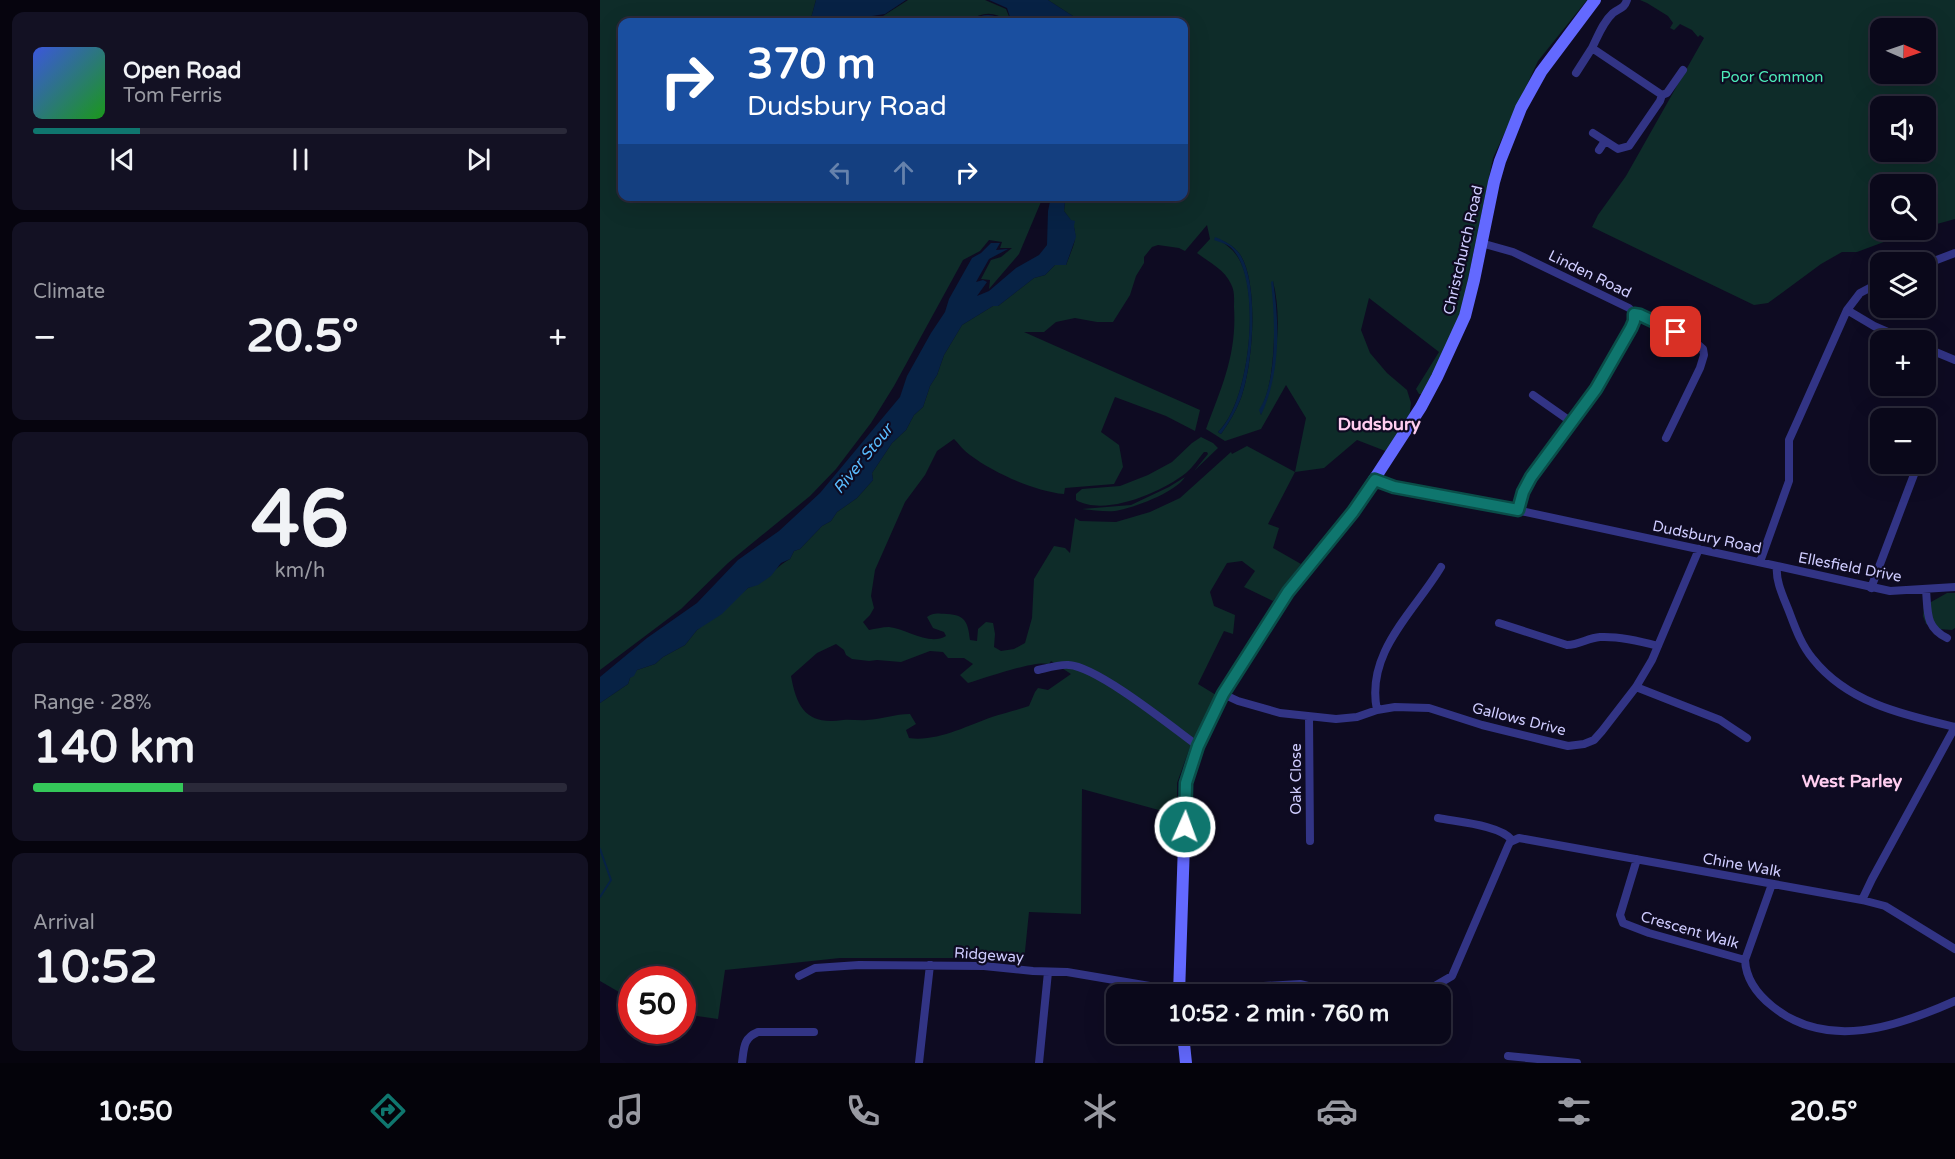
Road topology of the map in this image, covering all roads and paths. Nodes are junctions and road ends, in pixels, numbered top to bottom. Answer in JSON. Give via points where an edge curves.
{"nodes":[{"id":1,"x":1595,"y":0,"type":"edge"},
{"id":2,"x":1627,"y":0,"type":"edge"},
{"id":3,"x":1592,"y":48,"type":"junction"},
{"id":4,"x":1683,"y":70,"type":"dead end"},
{"id":5,"x":1576,"y":73,"type":"dead end"},
{"id":6,"x":1662,"y":95,"type":"junction"},
{"id":7,"x":1593,"y":133,"type":"dead end"},
{"id":8,"x":1605,"y":141,"type":"junction"},
{"id":9,"x":1599,"y":150,"type":"dead end"},
{"id":10,"x":1481,"y":243,"type":"junction"},
{"id":11,"x":1955,"y":253,"type":"edge"},
{"id":12,"x":1936,"y":260,"type":"edge"},
{"id":13,"x":1870,"y":288,"type":"edge"},
{"id":14,"x":1847,"y":310,"type":"junction"},
{"id":15,"x":1634,"y":314,"type":"junction"},
{"id":16,"x":1883,"y":330,"type":"edge"},
{"id":17,"x":1936,"y":352,"type":"edge"},
{"id":18,"x":1955,"y":360,"type":"edge"},
{"id":19,"x":1533,"y":395,"type":"dead end"},
{"id":20,"x":1570,"y":421,"type":"junction"},
{"id":21,"x":1666,"y":438,"type":"dead end"},
{"id":22,"x":1914,"y":474,"type":"edge"},
{"id":23,"x":1375,"y":480,"type":"junction"},
{"id":24,"x":1518,"y":510,"type":"junction"},
{"id":25,"x":1699,"y":549,"type":"junction"},
{"id":26,"x":1760,"y":562,"type":"junction"},
{"id":27,"x":1777,"y":566,"type":"junction"},
{"id":28,"x":1441,"y":567,"type":"dead end"},
{"id":29,"x":1955,"y":587,"type":"edge"},
{"id":30,"x":1871,"y":588,"type":"junction"},
{"id":31,"x":1926,"y":590,"type":"junction"},
{"id":32,"x":1499,"y":623,"type":"dead end"},
{"id":33,"x":1947,"y":638,"type":"dead end"},
{"id":34,"x":1658,"y":646,"type":"junction"},
{"id":35,"x":1038,"y":670,"type":"dead end"},
{"id":36,"x":1636,"y":687,"type":"junction"},
{"id":37,"x":1223,"y":694,"type":"junction"},
{"id":38,"x":1377,"y":710,"type":"junction"},
{"id":39,"x":1310,"y":717,"type":"junction"},
{"id":40,"x":1955,"y":727,"type":"edge"},
{"id":41,"x":1748,"y":738,"type":"dead end"},
{"id":42,"x":1198,"y":746,"type":"junction"},
{"id":43,"x":1438,"y":818,"type":"dead end"},
{"id":44,"x":1512,"y":840,"type":"junction"},
{"id":45,"x":1310,"y":841,"type":"dead end"},
{"id":46,"x":1636,"y":859,"type":"junction"},
{"id":47,"x":1772,"y":884,"type":"junction"},
{"id":48,"x":1862,"y":900,"type":"junction"},
{"id":49,"x":1955,"y":949,"type":"edge"},
{"id":50,"x":1745,"y":960,"type":"junction"},
{"id":51,"x":930,"y":965,"type":"junction"},
{"id":52,"x":1048,"y":972,"type":"junction"},
{"id":53,"x":798,"y":976,"type":"dead end"},
{"id":54,"x":1131,"y":984,"type":"edge"},
{"id":55,"x":1179,"y":984,"type":"edge"},
{"id":56,"x":1438,"y":984,"type":"edge"},
{"id":57,"x":1955,"y":1001,"type":"edge"},
{"id":58,"x":814,"y":1032,"type":"dead end"},
{"id":59,"x":1185,"y":1044,"type":"edge"},
{"id":60,"x":1508,"y":1056,"type":"dead end"},
{"id":61,"x":742,"y":1063,"type":"edge"},
{"id":62,"x":919,"y":1063,"type":"edge"},
{"id":63,"x":1039,"y":1063,"type":"edge"},
{"id":64,"x":1186,"y":1063,"type":"edge"},
{"id":65,"x":1577,"y":1063,"type":"edge"}],
"edges":[{"from":1,"to":10,"type":"main road","name":"Christchurch Road","via":[[1541,72],[1521,108],[1497,171]]},
{"from":2,"to":3,"type":"street","via":[[1606,21]]},
{"from":3,"to":5,"type":"street"},
{"from":3,"to":6,"type":"street"},
{"from":4,"to":6,"type":"street"},
{"from":6,"to":8,"type":"street","via":[[1629,146],[1618,148]]},
{"from":7,"to":8,"type":"street"},
{"from":8,"to":9,"type":"street"},
{"from":10,"to":15,"type":"street","name":"Linden Road","via":[[1513,252],[1629,308]]},
{"from":10,"to":23,"type":"main road","name":"Christchurch Road","via":[[1465,316],[1421,407]]},
{"from":11,"to":12,"type":"street"},
{"from":13,"to":14,"type":"street","via":[[1860,293]]},
{"from":14,"to":16,"type":"street"},
{"from":14,"to":26,"type":"street","via":[[1789,440],[1789,481]]},
{"from":15,"to":20,"type":"street","name":"Linden Road","via":[[1631,328],[1602,380]]},
{"from":15,"to":21,"type":"street","via":[[1694,341],[1704,355]]},
{"from":17,"to":18,"type":"street"},
{"from":19,"to":20,"type":"street"},
{"from":20,"to":24,"type":"street","name":"Linden Road","via":[[1531,477]]},
{"from":22,"to":30,"type":"street"},
{"from":23,"to":24,"type":"street","name":"Dudsbury Road"},
{"from":23,"to":37,"type":"main road","name":"Christchurch Road","via":[[1288,592]]},
{"from":24,"to":25,"type":"street","name":"Dudsbury Road"},
{"from":25,"to":26,"type":"street","name":"Dudsbury Road"},
{"from":25,"to":34,"type":"street","name":"Gallows Drive"},
{"from":26,"to":27,"type":"street","name":"Dudsbury Road"},
{"from":27,"to":30,"type":"street","name":"Ellesfield Drive"},
{"from":27,"to":40,"type":"street","name":"Dudsbury Road","via":[[1777,577],[1799,638],[1827,674],[1878,706]]},
{"from":28,"to":38,"type":"street","via":[[1390,639],[1379,665]]},
{"from":29,"to":31,"type":"street","name":"Ellesfield Drive"},
{"from":30,"to":31,"type":"street","name":"Ellesfield Drive"},
{"from":31,"to":33,"type":"street","via":[[1933,628]]},
{"from":32,"to":34,"type":"street","via":[[1567,645],[1603,637]]},
{"from":34,"to":36,"type":"street","name":"Gallows Drive"},
{"from":35,"to":42,"type":"street","via":[[1070,664],[1092,672]]},
{"from":36,"to":38,"type":"street","name":"Gallows Drive","via":[[1594,740],[1576,746],[1482,725],[1429,708]]},
{"from":36,"to":41,"type":"street","via":[[1720,720]]},
{"from":37,"to":39,"type":"street","name":"Gallows Drive","via":[[1280,713]]},
{"from":37,"to":42,"type":"main road","name":"Christchurch Road"},
{"from":38,"to":39,"type":"street","name":"Gallows Drive","via":[[1348,718]]},
{"from":39,"to":45,"type":"street","name":"Oak Close"},
{"from":40,"to":48,"type":"street"},
{"from":42,"to":55,"type":"main road","name":"Christchurch Road","via":[[1186,783]]},
{"from":43,"to":44,"type":"street","name":"Chine Walk","via":[[1474,824],[1508,835]]},
{"from":44,"to":46,"type":"street","name":"Chine Walk","via":[[1528,839]]},
{"from":44,"to":56,"type":"street","via":[[1452,976]]},
{"from":46,"to":47,"type":"street","name":"Chine Walk"},
{"from":46,"to":50,"type":"street","name":"Crescent Walk","via":[[1620,915],[1623,923]]},
{"from":47,"to":48,"type":"street","name":"Chine Walk"},
{"from":47,"to":50,"type":"street","name":"Crescent Walk"},
{"from":48,"to":49,"type":"street","name":"Chine Walk","via":[[1885,906]]},
{"from":50,"to":57,"type":"street","name":"Crescent Walk","via":[[1753,987],[1764,1000],[1786,1016],[1820,1030],[1848,1032],[1893,1024]]},
{"from":51,"to":52,"type":"street","name":"Ridgeway"},
{"from":51,"to":53,"type":"street","name":"Ridgeway","via":[[815,968]]},
{"from":51,"to":62,"type":"street"},
{"from":52,"to":54,"type":"street","name":"Ridgeway"},
{"from":52,"to":63,"type":"street"},
{"from":58,"to":61,"type":"street","via":[[750,1035],[744,1042]]},
{"from":59,"to":64,"type":"main road"},
{"from":60,"to":65,"type":"street"}]}
